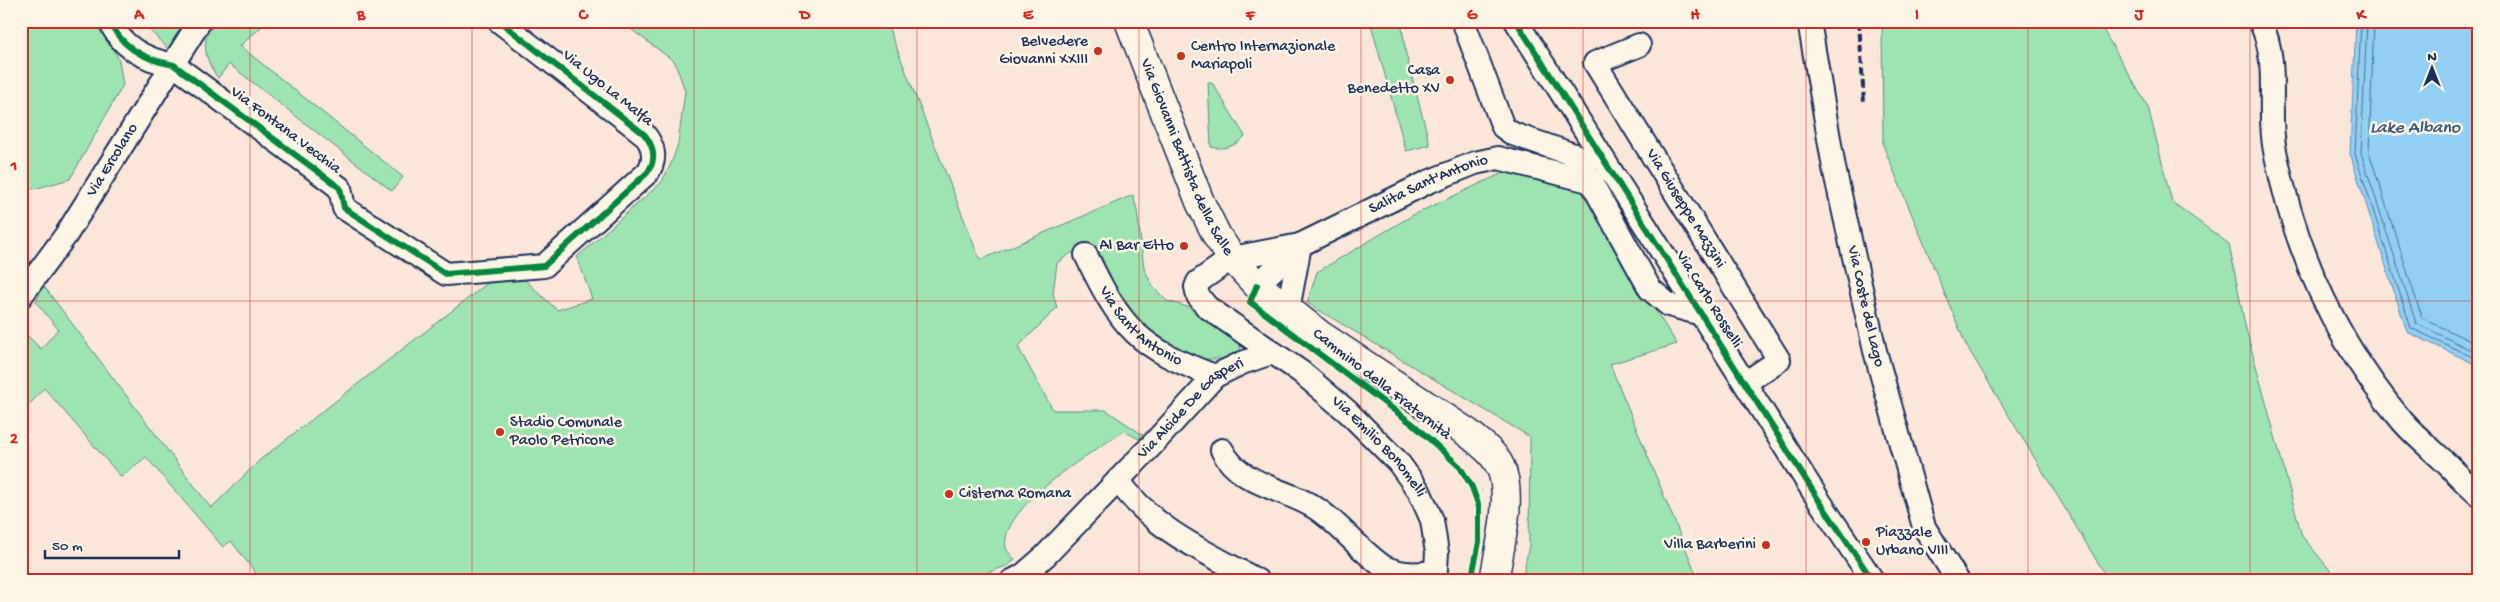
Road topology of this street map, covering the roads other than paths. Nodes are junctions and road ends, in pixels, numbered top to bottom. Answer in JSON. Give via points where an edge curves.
{"nodes":[{"id":1,"x":110,"y":21,"type":"edge"},
{"id":2,"x":200,"y":21,"type":"edge"},
{"id":3,"x":500,"y":21,"type":"edge"},
{"id":4,"x":1129,"y":21,"type":"edge"},
{"id":5,"x":1463,"y":21,"type":"edge"},
{"id":6,"x":1516,"y":21,"type":"edge"},
{"id":7,"x":1809,"y":21,"type":"edge"},
{"id":8,"x":2260,"y":21,"type":"edge"},
{"id":9,"x":1639,"y":45,"type":"dead end"},
{"id":10,"x":174,"y":65,"type":"junction"},
{"id":11,"x":1592,"y":182,"type":"junction"},
{"id":12,"x":626,"y":190,"type":"joint"},
{"id":13,"x":1300,"y":245,"type":"junction"},
{"id":14,"x":1086,"y":255,"type":"dead end"},
{"id":15,"x":1232,"y":258,"type":"junction"},
{"id":16,"x":1257,"y":284,"type":"junction"},
{"id":17,"x":21,"y":296,"type":"edge"},
{"id":18,"x":1288,"y":310,"type":"junction"},
{"id":19,"x":1701,"y":314,"type":"junction"},
{"id":20,"x":1271,"y":353,"type":"junction"},
{"id":21,"x":1215,"y":376,"type":"junction"},
{"id":22,"x":1745,"y":383,"type":"junction"},
{"id":23,"x":1222,"y":450,"type":"dead end"},
{"id":24,"x":1118,"y":480,"type":"junction"},
{"id":25,"x":2479,"y":496,"type":"edge"},
{"id":26,"x":1435,"y":576,"type":"edge"},
{"id":27,"x":1012,"y":581,"type":"edge"},
{"id":28,"x":1258,"y":581,"type":"edge"},
{"id":29,"x":1494,"y":581,"type":"edge"},
{"id":30,"x":1873,"y":581,"type":"edge"},
{"id":31,"x":1958,"y":581,"type":"edge"}],
"edges":[{"from":1,"to":10,"type":"street","via":[[115,33],[130,48],[153,60]]},
{"from":2,"to":10,"type":"street","name":"Via Ercolano"},
{"from":3,"to":12,"type":"street","name":"Via Ugo La Malfa","via":[[648,139],[653,152],[652,164]]},
{"from":4,"to":15,"type":"main road","name":"Via Giovanni Battista della Salle","via":[[1200,202]]},
{"from":5,"to":11,"type":"street","via":[[1503,127],[1513,134],[1577,156]]},
{"from":6,"to":19,"type":"street","name":"Via Carlo Rosselli"},
{"from":7,"to":31,"type":"street","name":"Via Coste del Lago","via":[[1834,168],[1875,351],[1924,528]]},
{"from":8,"to":25,"type":"street","via":[[2272,62],[2273,138],[2281,177],[2300,244],[2323,300],[2368,376],[2404,423]]},
{"from":9,"to":22,"type":"street","name":"Via Giuseppe Mazzini","via":[[1595,63],[1779,360]]},
{"from":10,"to":12,"type":"street","name":"Via Fontana Vecchia","via":[[340,188],[344,208],[446,274],[544,266]]},
{"from":10,"to":17,"type":"street","name":"Via Ercolano","via":[[66,235]]},
{"from":11,"to":13,"type":"street","name":"Salita Sant'Antonio","via":[[1498,158],[1475,163],[1428,182]]},
{"from":11,"to":19,"type":"street","via":[[1650,289],[1669,305]]},
{"from":13,"to":15,"type":"street","name":"Salita Sant'Antonio"},
{"from":13,"to":16,"type":"street","name":"Salita Sant'Antonio"},
{"from":13,"to":18,"type":"street"},
{"from":14,"to":21,"type":"street","name":"Via Sant'Antonio","via":[[1113,306],[1131,331],[1164,355]]},
{"from":15,"to":16,"type":"main road","name":"Via Giovanni Battista della Salle"},
{"from":15,"to":20,"type":"street","name":"Via Alcide De Gasperi","via":[[1198,282],[1198,296],[1207,308]]},
{"from":16,"to":18,"type":"main road","name":"Via Giovanni Battista della Salle"},
{"from":18,"to":29,"type":"main road","name":"Via Giovanni Battista della Salle","via":[[1320,335],[1468,433],[1493,456],[1502,475],[1505,498]]},
{"from":19,"to":22,"type":"street","name":"Via Carlo Rosselli"},
{"from":20,"to":21,"type":"street","name":"Via Alcide De Gasperi"},
{"from":20,"to":26,"type":"street","name":"Via Emilio Bonomelli","via":[[1291,364],[1324,391],[1405,471],[1419,491],[1432,520],[1437,553]]},
{"from":21,"to":24,"type":"street","name":"Via Alcide De Gasperi"},
{"from":22,"to":30,"type":"street","name":"Via Carlo Rosselli"},
{"from":23,"to":26,"type":"street","name":"Via Emilio Bonomelli","via":[[1239,472],[1316,509],[1384,567],[1397,572]]},
{"from":24,"to":27,"type":"street","name":"Via Alcide De Gasperi","via":[[1038,563]]},
{"from":24,"to":28,"type":"street","via":[[1136,503],[1162,527]]}]}
